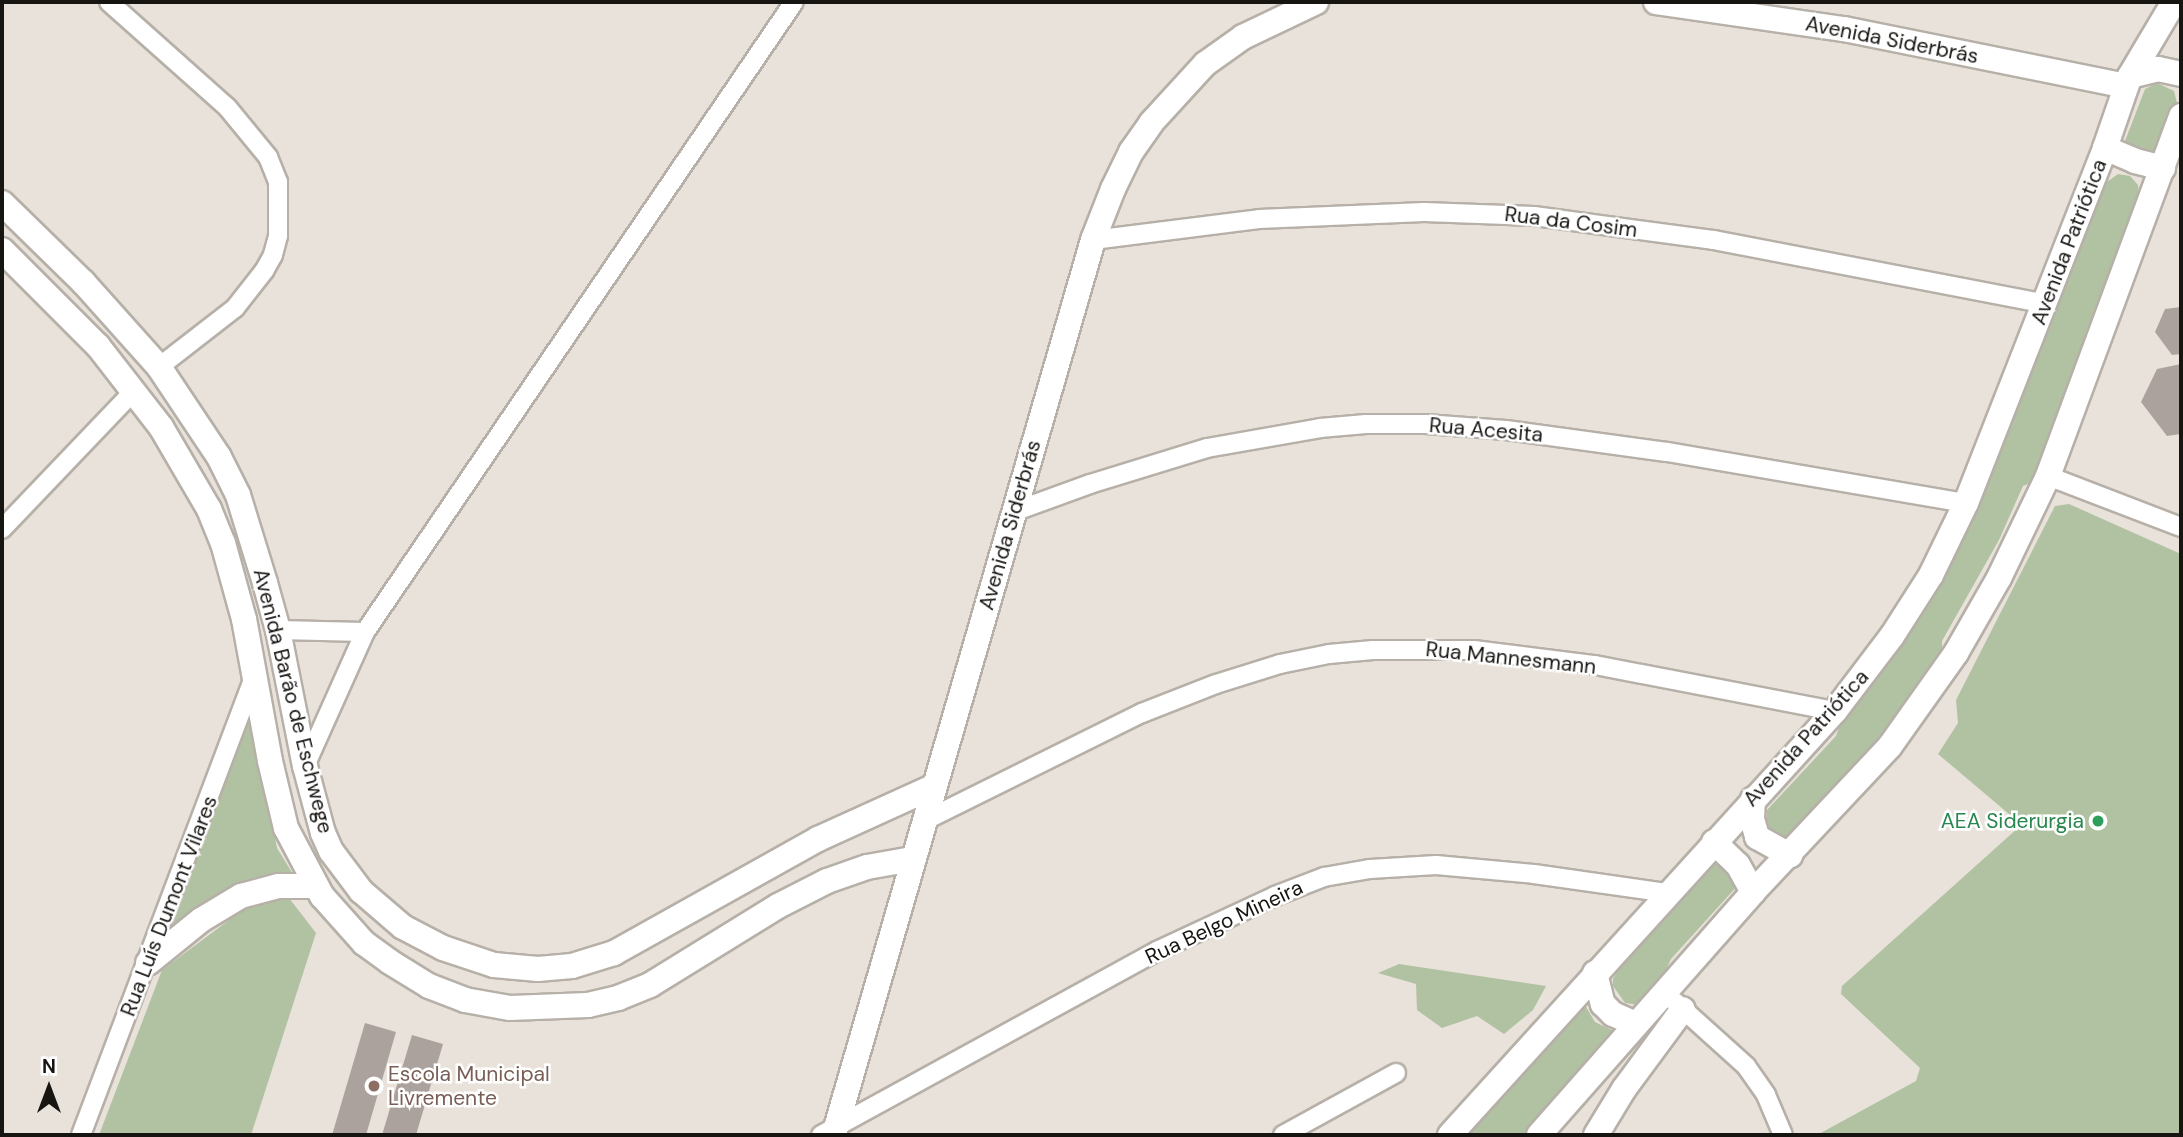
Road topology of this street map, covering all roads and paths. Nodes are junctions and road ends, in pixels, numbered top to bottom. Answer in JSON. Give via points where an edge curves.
{"nodes":[{"id":1,"x":109,"y":2,"type":"edge"},
{"id":2,"x":794,"y":2,"type":"edge"},
{"id":3,"x":1316,"y":2,"type":"edge"},
{"id":4,"x":1656,"y":2,"type":"edge"},
{"id":5,"x":2174,"y":2,"type":"edge"},
{"id":6,"x":2181,"y":74,"type":"edge"},
{"id":7,"x":2128,"y":81,"type":"junction"},
{"id":8,"x":2181,"y":117,"type":"edge"},
{"id":9,"x":2105,"y":148,"type":"junction"},
{"id":10,"x":2163,"y":168,"type":"junction"},
{"id":11,"x":2,"y":203,"type":"edge"},
{"id":12,"x":1093,"y":240,"type":"junction"},
{"id":13,"x":2,"y":250,"type":"edge"},
{"id":14,"x":83,"y":282,"type":"junction"},
{"id":15,"x":2045,"y":303,"type":"junction"},
{"id":16,"x":59,"y":305,"type":"junction"},
{"id":17,"x":159,"y":367,"type":"junction"},
{"id":18,"x":134,"y":391,"type":"junction"},
{"id":19,"x":2048,"y":476,"type":"junction"},
{"id":20,"x":238,"y":495,"type":"junction"},
{"id":21,"x":1966,"y":503,"type":"junction"},
{"id":22,"x":209,"y":509,"type":"junction"},
{"id":23,"x":1013,"y":512,"type":"junction"},
{"id":24,"x":2181,"y":527,"type":"edge"},
{"id":25,"x":2,"y":529,"type":"edge"},
{"id":26,"x":249,"y":534,"type":"junction"},
{"id":27,"x":223,"y":543,"type":"junction"},
{"id":28,"x":278,"y":630,"type":"junction"},
{"id":29,"x":365,"y":632,"type":"junction"},
{"id":30,"x":254,"y":676,"type":"junction"},
{"id":31,"x":1835,"y":711,"type":"junction"},
{"id":32,"x":305,"y":766,"type":"junction"},
{"id":33,"x":935,"y":786,"type":"junction"},
{"id":34,"x":1753,"y":799,"type":"junction"},
{"id":35,"x":924,"y":821,"type":"junction"},
{"id":36,"x":1714,"y":842,"type":"junction"},
{"id":37,"x":1790,"y":855,"type":"junction"},
{"id":38,"x":912,"y":859,"type":"junction"},
{"id":39,"x":314,"y":886,"type":"junction"},
{"id":40,"x":361,"y":891,"type":"junction"},
{"id":41,"x":1753,"y":892,"type":"junction"},
{"id":42,"x":1667,"y":893,"type":"junction"},
{"id":43,"x":334,"y":911,"type":"junction"},
{"id":44,"x":148,"y":963,"type":"junction"},
{"id":45,"x":1595,"y":973,"type":"junction"},
{"id":46,"x":1674,"y":1001,"type":"junction"},
{"id":47,"x":1635,"y":1024,"type":"junction"},
{"id":48,"x":1396,"y":1073,"type":"dead end"},
{"id":49,"x":831,"y":1132,"type":"edge"},
{"id":50,"x":81,"y":1135,"type":"edge"},
{"id":51,"x":1283,"y":1135,"type":"edge"},
{"id":52,"x":1450,"y":1135,"type":"edge"},
{"id":53,"x":1539,"y":1135,"type":"edge"},
{"id":54,"x":1596,"y":1135,"type":"edge"},
{"id":55,"x":1783,"y":1135,"type":"edge"}],
"edges":[{"from":1,"to":17,"type":"street","via":[[227,107],[268,157],[278,182],[278,236],[264,271],[235,308]]},
{"from":2,"to":29,"type":"street"},
{"from":3,"to":12,"type":"street","name":"Avenida Siderbrás","via":[[1243,37],[1175,95],[1131,152]]},
{"from":4,"to":7,"type":"street","name":"Avenida Siderbrás"},
{"from":5,"to":7,"type":"street","name":"Avenida Patriótica"},
{"from":6,"to":7,"type":"street","via":[[2158,69]]},
{"from":7,"to":9,"type":"street","name":"Avenida Patriótica"},
{"from":8,"to":10,"type":"street"},
{"from":9,"to":10,"type":"street"},
{"from":9,"to":15,"type":"street","name":"Avenida Patriótica"},
{"from":10,"to":19,"type":"street"},
{"from":11,"to":14,"type":"street","name":"Avenida Barão de Eschwege"},
{"from":12,"to":15,"type":"street","name":"Rua da Cosim","via":[[1259,219],[1424,212],[1534,216],[1714,240]]},
{"from":12,"to":23,"type":"street","name":"Avenida Siderbrás"},
{"from":13,"to":16,"type":"street","name":"Avenida Barão de Eschwege"},
{"from":14,"to":16,"type":"street"},
{"from":14,"to":17,"type":"street","name":"Avenida Barão de Eschwege"},
{"from":15,"to":21,"type":"street","name":"Avenida Patriótica"},
{"from":16,"to":18,"type":"street","name":"Avenida Barão de Eschwege"},
{"from":17,"to":20,"type":"street","name":"Avenida Barão de Eschwege","via":[[201,426]]},
{"from":18,"to":22,"type":"street","name":"Avenida Barão de Eschwege"},
{"from":18,"to":25,"type":"street"},
{"from":19,"to":24,"type":"street"},
{"from":19,"to":37,"type":"street","via":[[1999,578],[1956,653],[1890,746]]},
{"from":20,"to":22,"type":"street"},
{"from":20,"to":26,"type":"street","name":"Avenida Barão de Eschwege"},
{"from":21,"to":23,"type":"street","name":"Rua Acesita","via":[[1667,452],[1506,430],[1366,424],[1207,449]]},
{"from":21,"to":31,"type":"street","name":"Avenida Patriótica","via":[[1925,586]]},
{"from":22,"to":27,"type":"street","name":"Avenida Barão de Eschwege"},
{"from":23,"to":33,"type":"street","name":"Avenida Siderbrás"},
{"from":26,"to":27,"type":"street"},
{"from":26,"to":28,"type":"street","name":"Avenida Barão de Eschwege"},
{"from":27,"to":30,"type":"street","name":"Avenida Barão de Eschwege"},
{"from":28,"to":29,"type":"street"},
{"from":28,"to":32,"type":"street","name":"Avenida Barão de Eschwege"},
{"from":29,"to":32,"type":"street"},
{"from":30,"to":39,"type":"street","name":"Avenida Barão de Eschwege","via":[[278,799]]},
{"from":30,"to":44,"type":"street","name":"Rua Luís Dumont Vilares"},
{"from":31,"to":34,"type":"street","name":"Avenida Patriótica"},
{"from":31,"to":35,"type":"street","name":"Rua Mannesmann","via":[[1595,665],[1474,650],[1329,654],[1242,676],[1142,713]]},
{"from":32,"to":40,"type":"street","name":"Avenida Barão de Eschwege","via":[[331,851]]},
{"from":33,"to":35,"type":"street","name":"Avenida Siderbrás"},
{"from":33,"to":40,"type":"street","name":"Avenida Barão de Eschwege","via":[[818,839],[614,953],[572,966],[494,965],[443,948],[403,927]]},
{"from":34,"to":36,"type":"street","name":"Avenida Patriótica"},
{"from":34,"to":37,"type":"street","via":[[1757,837]]},
{"from":35,"to":38,"type":"street","name":"Avenida Siderbrás"},
{"from":36,"to":41,"type":"street","via":[[1738,865]]},
{"from":36,"to":42,"type":"street","name":"Avenida Patriótica"},
{"from":37,"to":41,"type":"street"},
{"from":38,"to":43,"type":"street","name":"Avenida Barão de Eschwege","via":[[867,867],[827,881],[650,985],[618,998],[562,1009],[510,1008],[465,1000],[429,986],[364,943]]},
{"from":38,"to":49,"type":"street","name":"Avenida Siderbrás"},
{"from":39,"to":43,"type":"street","name":"Avenida Barão de Eschwege"},
{"from":39,"to":44,"type":"street","via":[[279,886],[241,896],[201,920]]},
{"from":40,"to":43,"type":"street"},
{"from":41,"to":46,"type":"street"},
{"from":42,"to":45,"type":"street","name":"Avenida Patriótica"},
{"from":42,"to":49,"type":"street","name":"Rua Belgo Mineira","via":[[1436,865],[1324,877],[1157,951]]},
{"from":44,"to":50,"type":"street","name":"Rua Luís Dumont Vilares"},
{"from":45,"to":47,"type":"street","via":[[1603,1003]]},
{"from":45,"to":52,"type":"street","name":"Avenida Patriótica"},
{"from":46,"to":47,"type":"street"},
{"from":46,"to":54,"type":"street"},
{"from":46,"to":55,"type":"street","via":[[1746,1066],[1766,1095]]},
{"from":47,"to":53,"type":"street"},
{"from":48,"to":51,"type":"street"}]}
